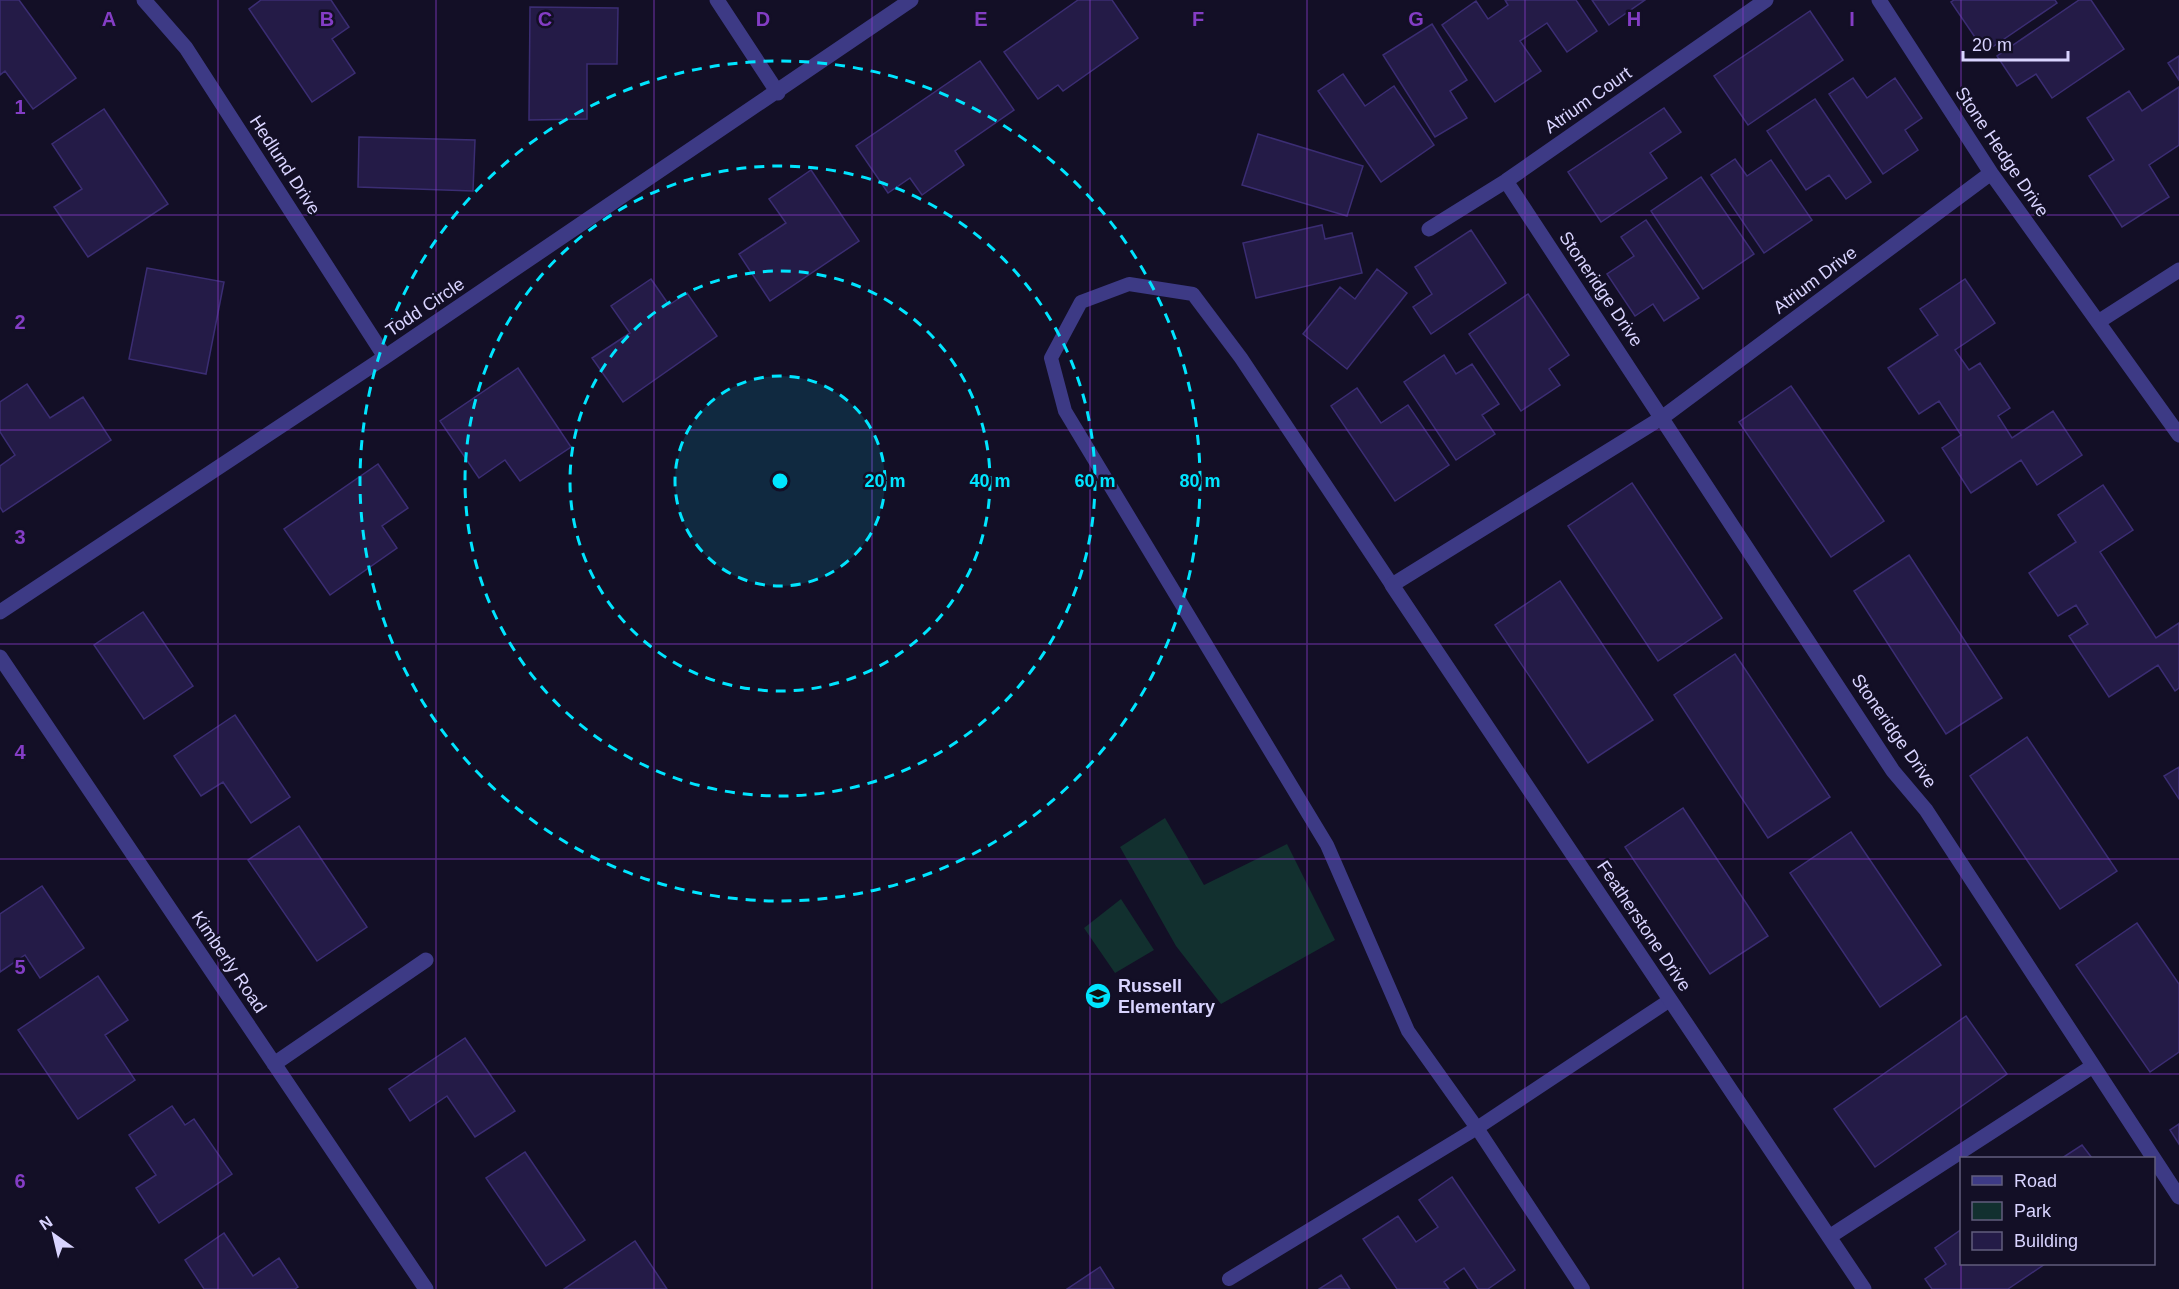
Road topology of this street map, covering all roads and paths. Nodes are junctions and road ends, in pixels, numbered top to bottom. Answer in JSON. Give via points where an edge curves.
{"nodes":[{"id":1,"x":144,"y":0,"type":"edge"},
{"id":2,"x":717,"y":0,"type":"edge"},
{"id":3,"x":911,"y":0,"type":"edge"},
{"id":4,"x":1766,"y":0,"type":"edge"},
{"id":5,"x":1879,"y":0,"type":"edge"},
{"id":6,"x":778,"y":93,"type":"junction"},
{"id":7,"x":1991,"y":173,"type":"junction"},
{"id":8,"x":1506,"y":181,"type":"junction"},
{"id":9,"x":1429,"y":229,"type":"dead end"},
{"id":10,"x":2179,"y":270,"type":"edge"},
{"id":11,"x":2098,"y":322,"type":"junction"},
{"id":12,"x":385,"y":357,"type":"junction"},
{"id":13,"x":1663,"y":417,"type":"junction"},
{"id":14,"x":2179,"y":435,"type":"edge"},
{"id":15,"x":1392,"y":585,"type":"junction"},
{"id":16,"x":0,"y":612,"type":"edge"},
{"id":17,"x":0,"y":657,"type":"edge"},
{"id":18,"x":426,"y":960,"type":"dead end"},
{"id":19,"x":1670,"y":1000,"type":"junction"},
{"id":20,"x":274,"y":1064,"type":"junction"},
{"id":21,"x":2093,"y":1066,"type":"junction"},
{"id":22,"x":1477,"y":1128,"type":"junction"},
{"id":23,"x":2153,"y":1157,"type":"edge"},
{"id":24,"x":2155,"y":1160,"type":"edge"},
{"id":25,"x":2179,"y":1197,"type":"edge"},
{"id":26,"x":1829,"y":1237,"type":"junction"},
{"id":27,"x":1229,"y":1279,"type":"dead end"},
{"id":28,"x":426,"y":1289,"type":"edge"},
{"id":29,"x":1583,"y":1289,"type":"edge"},
{"id":30,"x":1864,"y":1289,"type":"edge"}],
"edges":[{"from":1,"to":12,"type":"street","name":"Hedlund Drive","via":[[186,48]]},
{"from":2,"to":6,"type":"street"},
{"from":3,"to":6,"type":"street","name":"Todd Circle"},
{"from":4,"to":8,"type":"street","name":"Atrium Court"},
{"from":5,"to":7,"type":"street","name":"Stone Hedge Drive"},
{"from":6,"to":12,"type":"street","name":"Todd Circle"},
{"from":7,"to":11,"type":"street","name":"Stone Hedge Drive"},
{"from":7,"to":13,"type":"street","name":"Atrium Drive"},
{"from":8,"to":9,"type":"street","name":"Atrium Court"},
{"from":8,"to":13,"type":"street","name":"Stoneridge Drive"},
{"from":10,"to":11,"type":"street"},
{"from":11,"to":14,"type":"street","name":"Stone Hedge Drive"},
{"from":12,"to":16,"type":"street","name":"Todd Circle"},
{"from":13,"to":15,"type":"street"},
{"from":13,"to":21,"type":"street","name":"Stoneridge Drive","via":[[1893,771],[1926,810]]},
{"from":15,"to":19,"type":"street","name":"Featherstone Drive"},
{"from":15,"to":22,"type":"lane","via":[[1241,358],[1193,294],[1129,284],[1081,302],[1051,358],[1065,411],[1327,845],[1408,1030]]},
{"from":17,"to":20,"type":"street","name":"Kimberly Road"},
{"from":18,"to":20,"type":"street"},
{"from":19,"to":22,"type":"lane"},
{"from":19,"to":26,"type":"street","name":"Featherstone Drive"},
{"from":20,"to":28,"type":"street","name":"Kimberly Road"},
{"from":21,"to":23,"type":"street","name":"Stoneridge Drive"},
{"from":21,"to":26,"type":"street"},
{"from":22,"to":27,"type":"lane"},
{"from":22,"to":29,"type":"lane"},
{"from":24,"to":25,"type":"street","name":"Stoneridge Drive"},
{"from":26,"to":30,"type":"street","name":"Featherstone Drive"}]}
